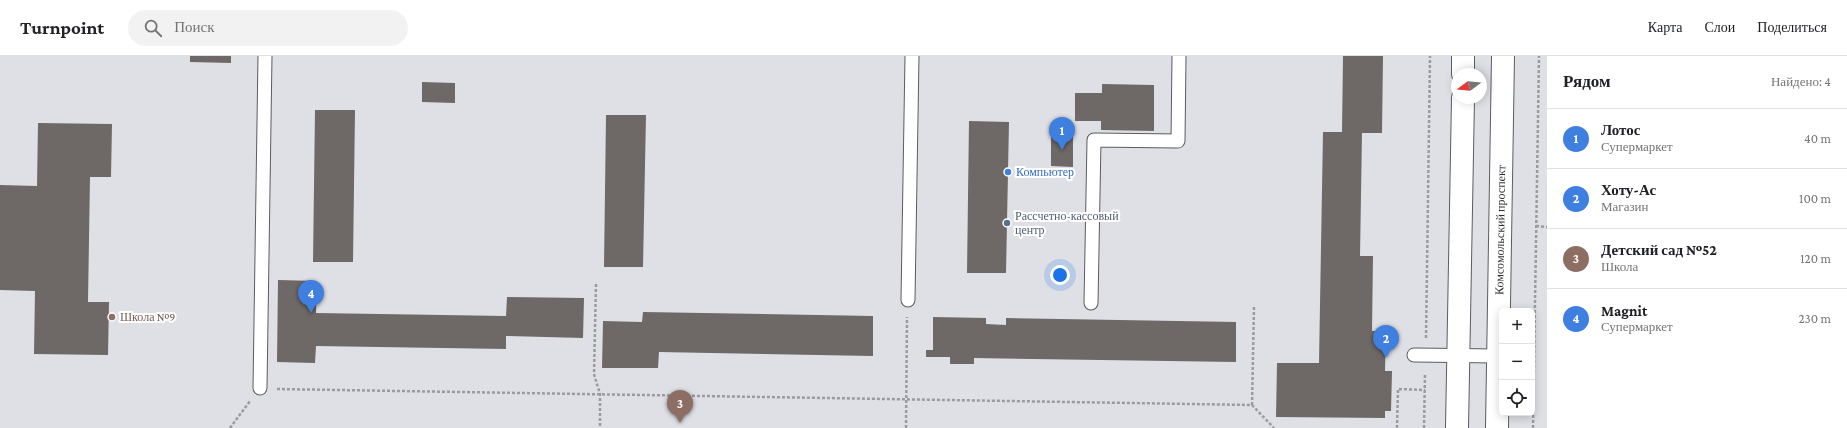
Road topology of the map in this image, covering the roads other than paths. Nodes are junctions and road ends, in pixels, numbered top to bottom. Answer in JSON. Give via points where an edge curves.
{"nodes":[{"id":1,"x":265,"y":56,"type":"edge"},
{"id":2,"x":912,"y":56,"type":"edge"},
{"id":3,"x":1179,"y":56,"type":"edge"},
{"id":4,"x":1464,"y":56,"type":"edge"},
{"id":5,"x":1503,"y":56,"type":"edge"},
{"id":6,"x":1463,"y":68,"type":"edge"},
{"id":7,"x":1463,"y":104,"type":"edge"},
{"id":8,"x":908,"y":300,"type":"road end"},
{"id":9,"x":1091,"y":304,"type":"dead end"},
{"id":10,"x":1420,"y":355,"type":"road end"},
{"id":11,"x":1459,"y":355,"type":"junction"},
{"id":12,"x":1498,"y":356,"type":"junction"},
{"id":13,"x":260,"y":388,"type":"road end"},
{"id":14,"x":1457,"y":428,"type":"edge"},
{"id":15,"x":1497,"y":428,"type":"edge"}],
"edges":[{"from":1,"to":13,"type":"lane"},
{"from":2,"to":8,"type":"lane"},
{"from":3,"to":9,"type":"lane","via":[[1178,141],[1094,140]]},
{"from":4,"to":6,"type":"street"},
{"from":5,"to":12,"type":"street","name":"Комсомольский проспект"},
{"from":7,"to":11,"type":"street"},
{"from":10,"to":11,"type":"lane"},
{"from":11,"to":12,"type":"lane"},
{"from":11,"to":14,"type":"street"},
{"from":12,"to":15,"type":"street","name":"Комсомольский проспект"}]}
